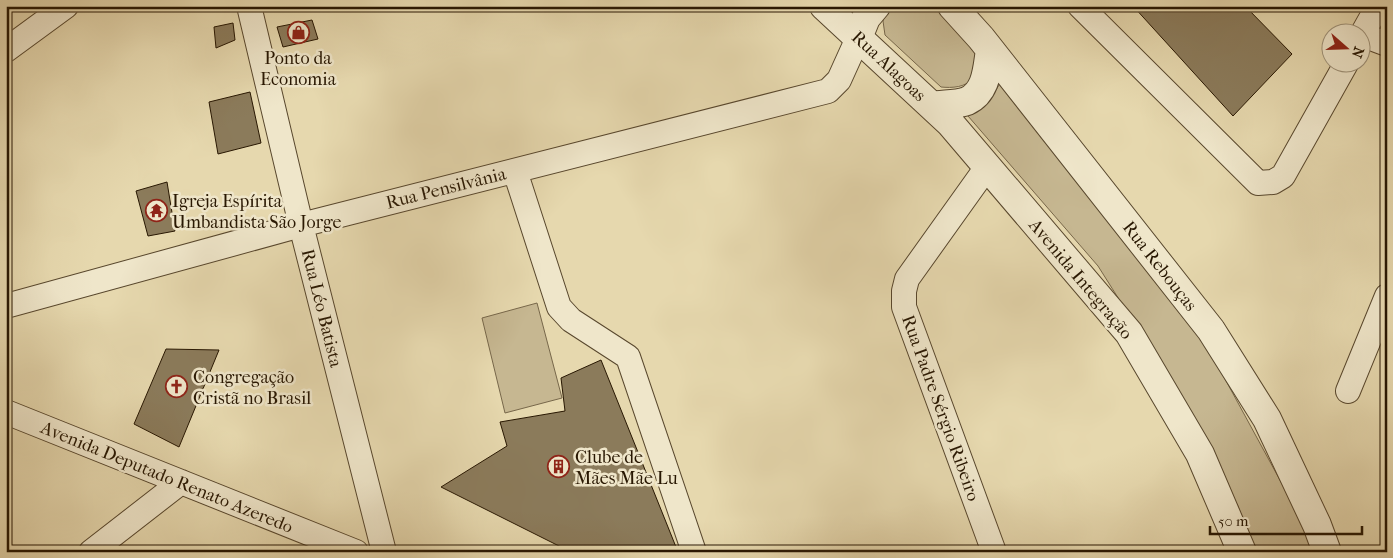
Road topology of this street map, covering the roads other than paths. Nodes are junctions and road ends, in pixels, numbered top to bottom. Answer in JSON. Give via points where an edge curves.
{"nodes":[{"id":1,"x":66,"y":6,"type":"edge"},
{"id":2,"x":249,"y":6,"type":"edge"},
{"id":3,"x":824,"y":6,"type":"edge"},
{"id":4,"x":952,"y":6,"type":"edge"},
{"id":5,"x":1080,"y":6,"type":"edge"},
{"id":6,"x":1378,"y":6,"type":"edge"},
{"id":7,"x":867,"y":17,"type":"edge"},
{"id":8,"x":1369,"y":22,"type":"edge"},
{"id":9,"x":1370,"y":39,"type":"edge"},
{"id":10,"x":1387,"y":44,"type":"edge"},
{"id":11,"x":6,"y":50,"type":"edge"},
{"id":12,"x":990,"y":50,"type":"junction"},
{"id":13,"x":1341,"y":72,"type":"edge"},
{"id":14,"x":932,"y":106,"type":"junction"},
{"id":15,"x":987,"y":167,"type":"junction"},
{"id":16,"x":515,"y":171,"type":"junction"},
{"id":17,"x":301,"y":225,"type":"junction"},
{"id":18,"x":1387,"y":296,"type":"edge"},
{"id":19,"x":6,"y":306,"type":"edge"},
{"id":20,"x":1348,"y":391,"type":"dead end"},
{"id":21,"x":6,"y":412,"type":"edge"},
{"id":22,"x":181,"y":482,"type":"junction"},
{"id":23,"x":91,"y":552,"type":"edge"},
{"id":24,"x":356,"y":552,"type":"edge"},
{"id":25,"x":384,"y":552,"type":"edge"},
{"id":26,"x":694,"y":552,"type":"edge"},
{"id":27,"x":994,"y":552,"type":"edge"},
{"id":28,"x":1242,"y":552,"type":"edge"},
{"id":29,"x":1327,"y":552,"type":"edge"}],
"edges":[{"from":1,"to":11,"type":"street"},
{"from":2,"to":17,"type":"street","name":"Rua Léo Batista"},
{"from":3,"to":7,"type":"street","name":"Rua Alagoas"},
{"from":4,"to":12,"type":"street","name":"Rua Rebouças"},
{"from":5,"to":13,"type":"street","via":[[1258,183],[1273,182],[1283,176]]},
{"from":6,"to":8,"type":"street"},
{"from":7,"to":14,"type":"street","name":"Rua Alagoas"},
{"from":7,"to":16,"type":"street","name":"Rua Pensilvânia","via":[[838,80],[828,91]]},
{"from":9,"to":10,"type":"street"},
{"from":12,"to":14,"type":"street","via":[[985,80],[979,93],[966,102]]},
{"from":12,"to":29,"type":"street","name":"Rua Rebouças","via":[[1211,330],[1267,419],[1318,525]]},
{"from":14,"to":15,"type":"street","name":"Avenida Integração"},
{"from":15,"to":27,"type":"street","name":"Rua Padre Sérgio Ribeiro","via":[[907,279],[904,307]]},
{"from":15,"to":28,"type":"street","name":"Avenida Integração","via":[[1129,333],[1200,454]]},
{"from":16,"to":17,"type":"street","name":"Rua Pensilvânia"},
{"from":16,"to":26,"type":"street","via":[[559,307],[572,320],[628,357]]},
{"from":17,"to":19,"type":"street","name":"Rua Pensilvânia"},
{"from":17,"to":25,"type":"street","name":"Rua Léo Batista"},
{"from":18,"to":20,"type":"street"},
{"from":21,"to":22,"type":"street","name":"Avenida Deputado Renato Azeredo"},
{"from":22,"to":23,"type":"street"},
{"from":22,"to":24,"type":"street","name":"Avenida Deputado Renato Azeredo"}]}
